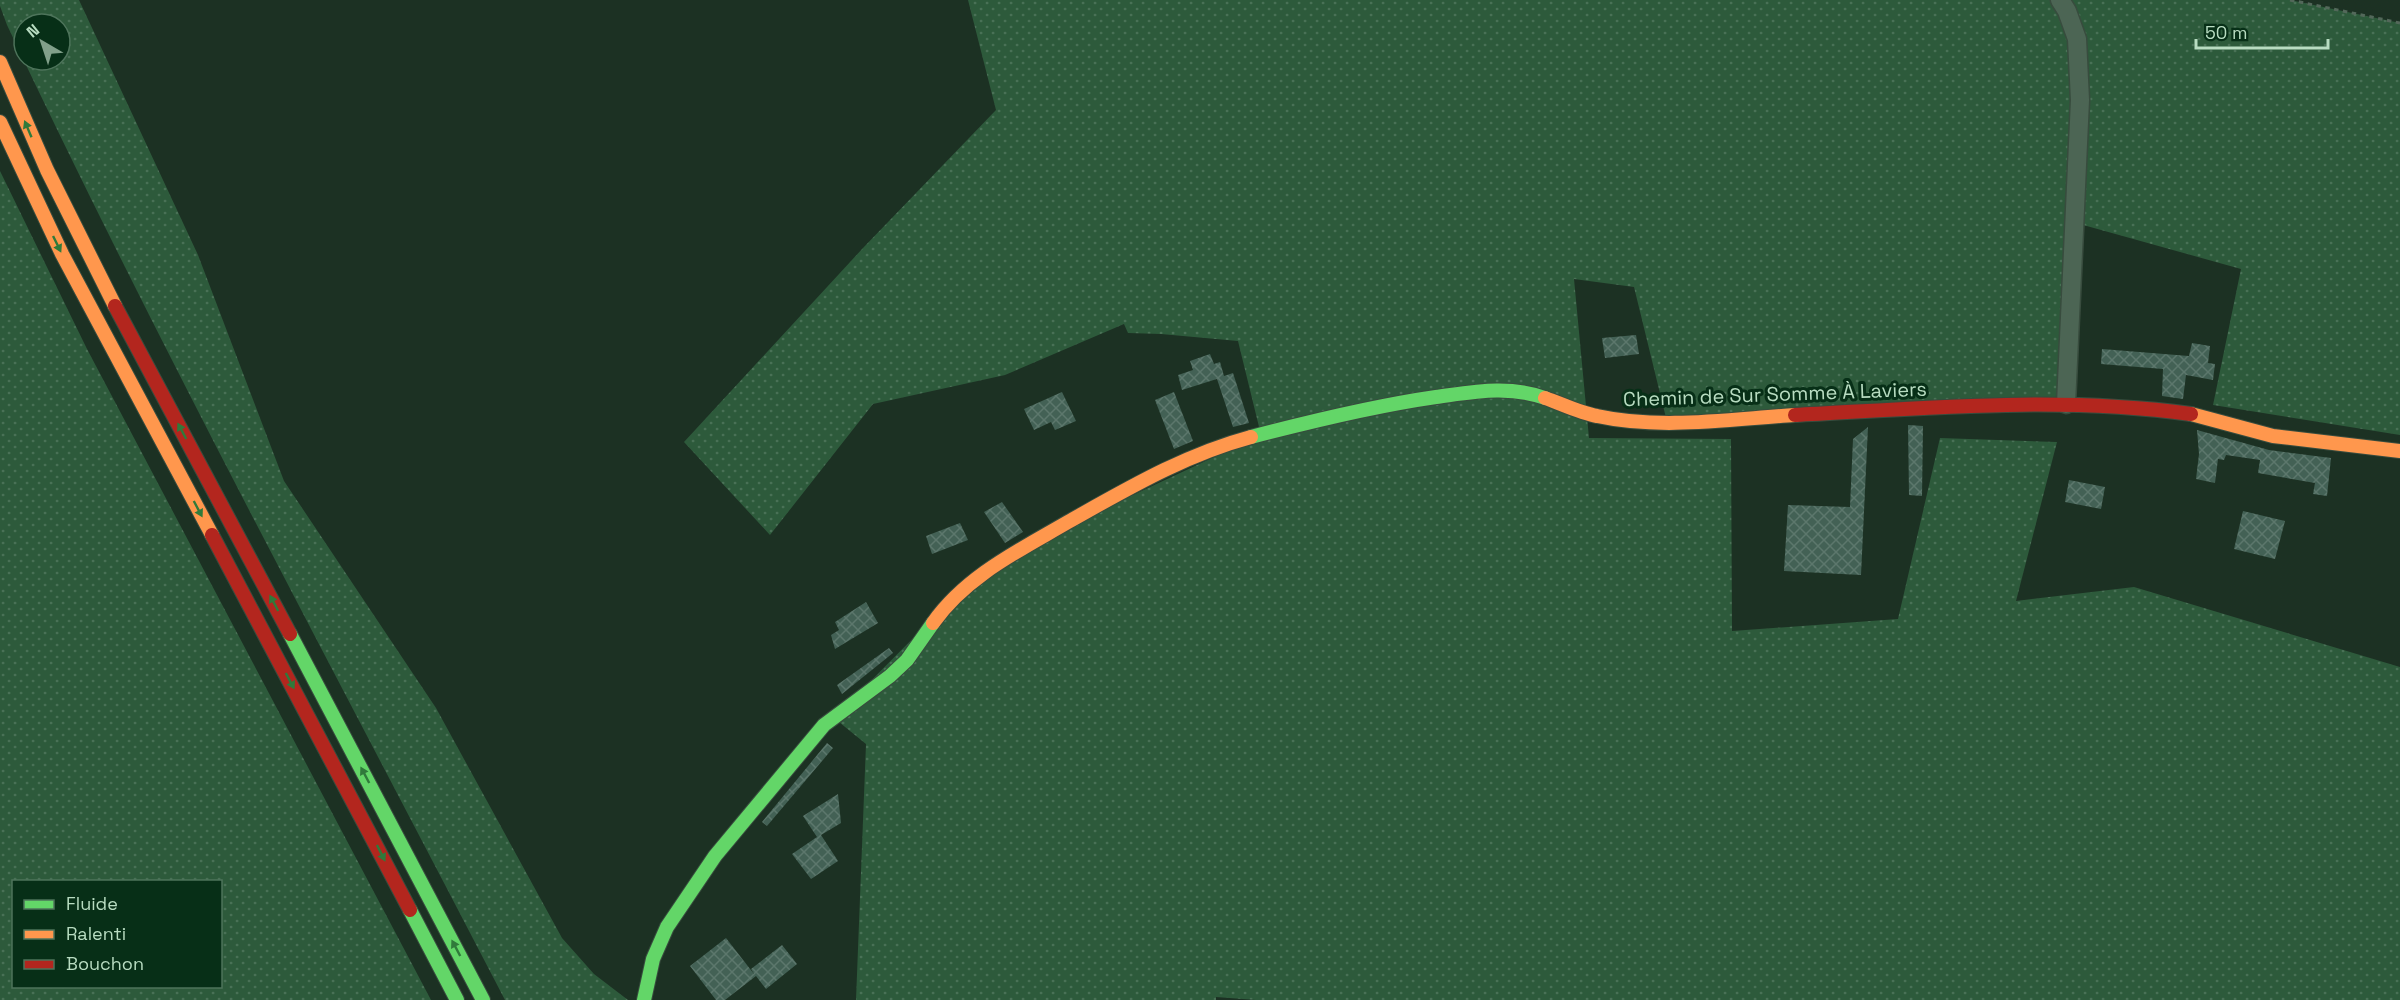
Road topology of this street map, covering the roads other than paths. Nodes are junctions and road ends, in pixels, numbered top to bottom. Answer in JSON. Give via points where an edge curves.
{"nodes":[{"id":1,"x":2060,"y":0,"type":"edge"},
{"id":2,"x":0,"y":62,"type":"edge"},
{"id":3,"x":0,"y":122,"type":"edge"},
{"id":4,"x":2066,"y":404,"type":"junction"},
{"id":5,"x":2400,"y":451,"type":"edge"},
{"id":6,"x":457,"y":1000,"type":"edge"},
{"id":7,"x":483,"y":1000,"type":"edge"},
{"id":8,"x":644,"y":1000,"type":"edge"}],
"edges":[{"from":1,"to":4,"type":"street","via":[[2078,39],[2080,100]]},
{"from":7,"to":2,"type":"main road","one_way":true,"via":[[78,236]]},
{"from":3,"to":6,"type":"main road","one_way":true,"via":[[62,254]]},
{"from":4,"to":5,"type":"main road","name":"Chemin de Sur Somme À Laviers","via":[[2196,415],[2273,436]]},
{"from":4,"to":8,"type":"main road","name":"Chemin de Sur Somme À Laviers","via":[[1619,420],[1595,416],[1527,392],[1494,389],[1387,404],[1214,447],[1151,475],[1037,540],[956,594],[907,660],[824,725],[715,856],[667,927],[653,959]]}]}
